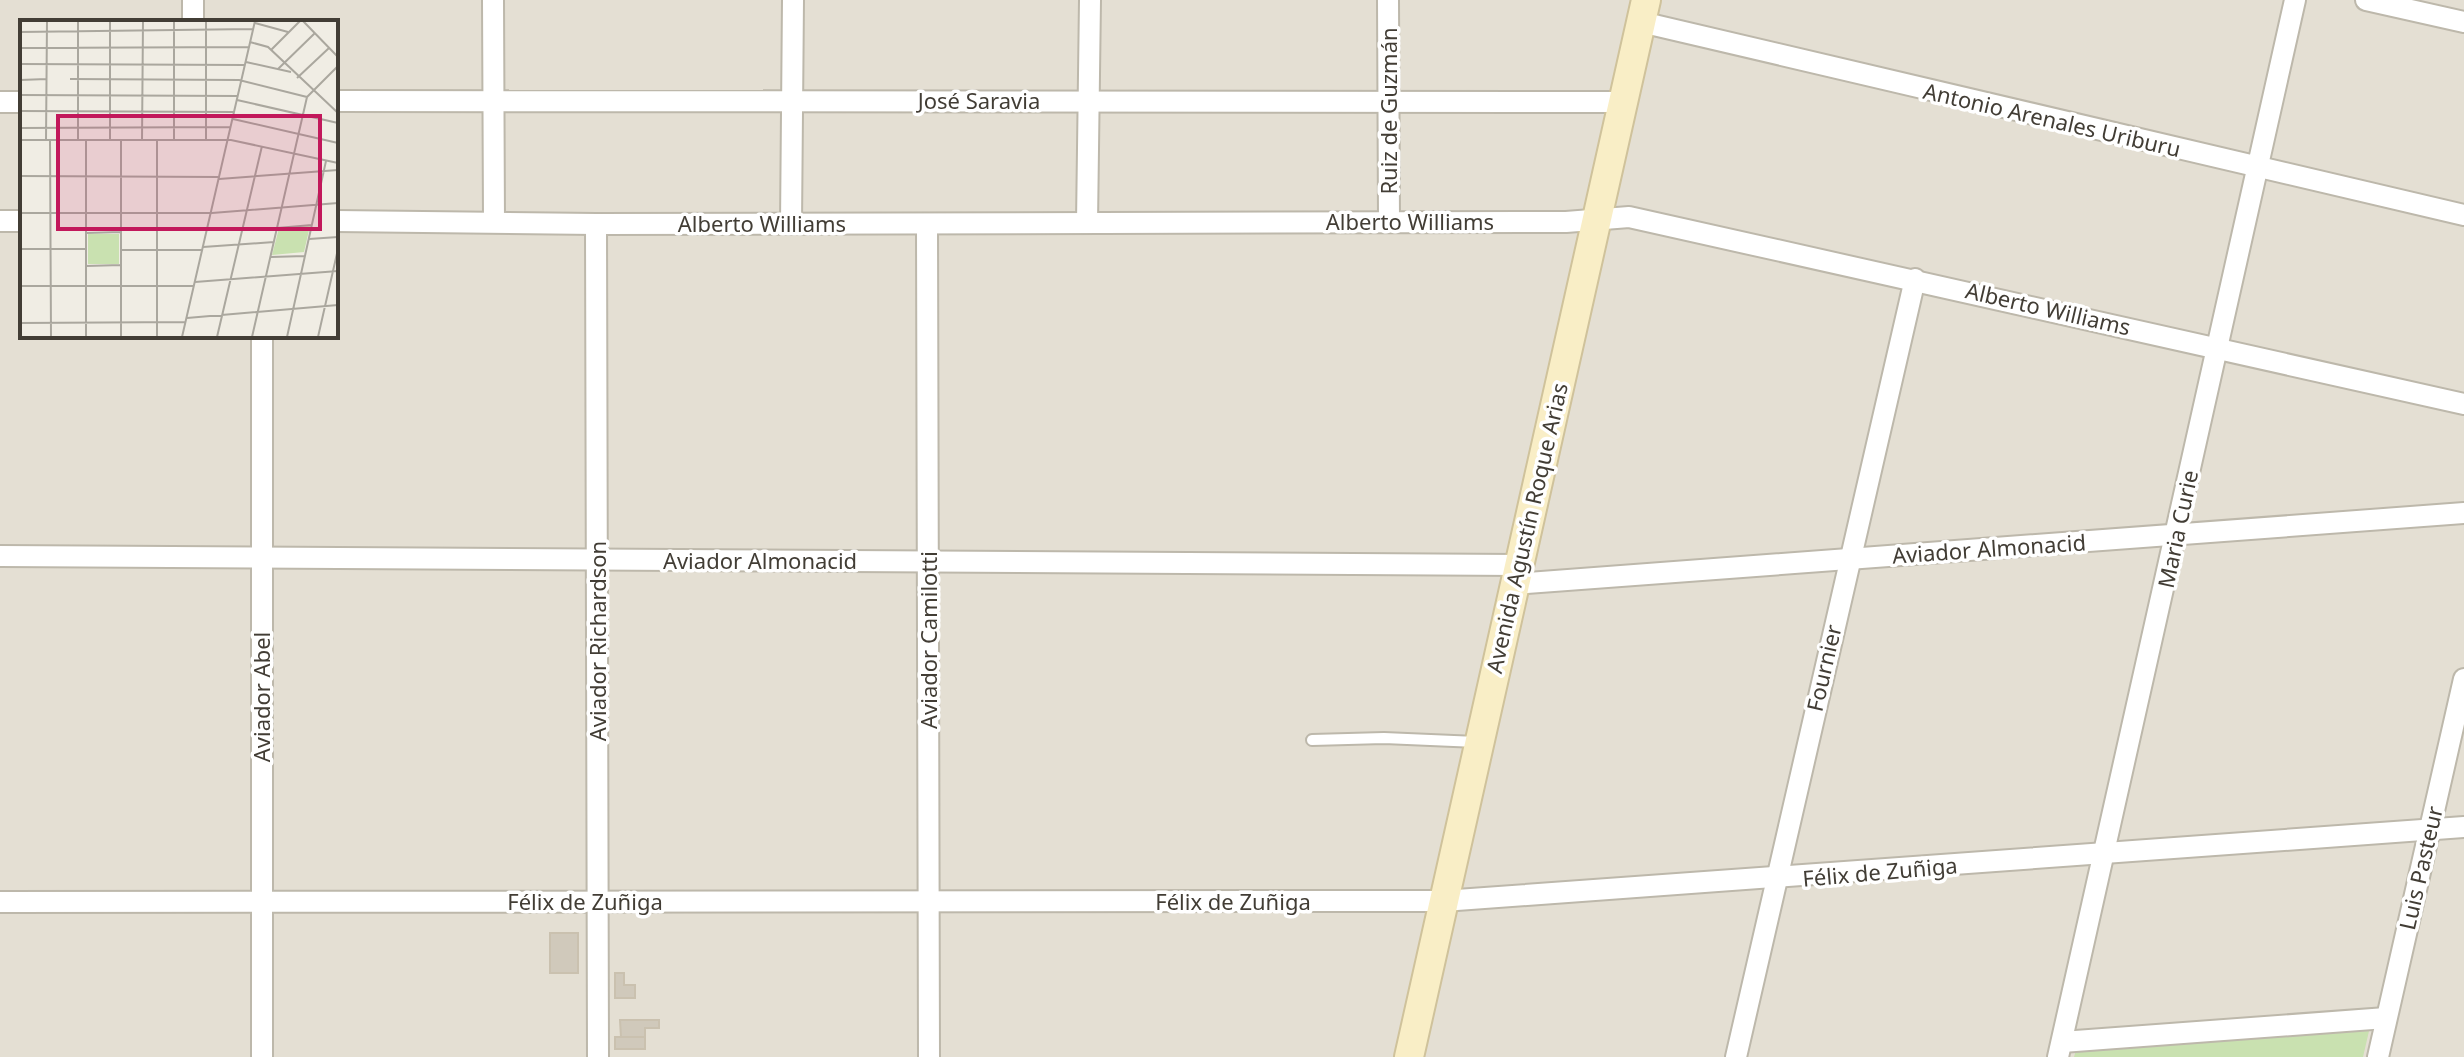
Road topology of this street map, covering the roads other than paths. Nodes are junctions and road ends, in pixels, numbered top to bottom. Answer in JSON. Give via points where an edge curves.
{"nodes":[{"id":1,"x":493,"y":0,"type":"edge"},
{"id":2,"x":793,"y":0,"type":"edge"},
{"id":3,"x":1090,"y":0,"type":"edge"},
{"id":4,"x":1388,"y":0,"type":"edge"},
{"id":5,"x":2295,"y":0,"type":"edge"},
{"id":6,"x":2366,"y":0,"type":"edge"},
{"id":7,"x":1644,"y":11,"type":"edge"},
{"id":8,"x":2464,"y":22,"type":"edge"},
{"id":9,"x":338,"y":101,"type":"edge"},
{"id":10,"x":494,"y":101,"type":"junction"},
{"id":11,"x":792,"y":101,"type":"junction"},
{"id":12,"x":1088,"y":101,"type":"junction"},
{"id":13,"x":1388,"y":101,"type":"junction"},
{"id":14,"x":1622,"y":102,"type":"junction"},
{"id":15,"x":2257,"y":168,"type":"junction"},
{"id":16,"x":2464,"y":215,"type":"edge"},
{"id":17,"x":1595,"y":218,"type":"junction"},
{"id":18,"x":338,"y":221,"type":"edge"},
{"id":19,"x":494,"y":221,"type":"junction"},
{"id":20,"x":1389,"y":221,"type":"junction"},
{"id":21,"x":1087,"y":223,"type":"junction"},
{"id":22,"x":596,"y":224,"type":"junction"},
{"id":23,"x":791,"y":224,"type":"junction"},
{"id":24,"x":927,"y":224,"type":"junction"},
{"id":25,"x":1915,"y":279,"type":"junction"},
{"id":26,"x":262,"y":338,"type":"edge"},
{"id":27,"x":2217,"y":348,"type":"junction"},
{"id":28,"x":2464,"y":404,"type":"edge"},
{"id":29,"x":2464,"y":513,"type":"edge"},
{"id":30,"x":2177,"y":534,"type":"junction"},
{"id":31,"x":0,"y":556,"type":"edge"},
{"id":32,"x":262,"y":557,"type":"junction"},
{"id":33,"x":929,"y":560,"type":"junction"},
{"id":34,"x":1848,"y":560,"type":"junction"},
{"id":35,"x":598,"y":561,"type":"junction"},
{"id":36,"x":1516,"y":574,"type":"junction"},
{"id":37,"x":2464,"y":679,"type":"edge"},
{"id":38,"x":1312,"y":740,"type":"dead end"},
{"id":39,"x":1479,"y":743,"type":"junction"},
{"id":40,"x":2464,"y":827,"type":"edge"},
{"id":41,"x":2429,"y":830,"type":"junction"},
{"id":42,"x":2106,"y":853,"type":"junction"},
{"id":43,"x":1776,"y":880,"type":"junction"},
{"id":44,"x":598,"y":901,"type":"junction"},
{"id":45,"x":1443,"y":901,"type":"junction"},
{"id":46,"x":0,"y":902,"type":"edge"},
{"id":47,"x":262,"y":902,"type":"junction"},
{"id":48,"x":928,"y":902,"type":"junction"},
{"id":49,"x":2386,"y":1018,"type":"junction"},
{"id":50,"x":2060,"y":1050,"type":"edge"},
{"id":51,"x":262,"y":1057,"type":"edge"},
{"id":52,"x":598,"y":1057,"type":"edge"},
{"id":53,"x":929,"y":1057,"type":"edge"},
{"id":54,"x":1409,"y":1057,"type":"edge"},
{"id":55,"x":1736,"y":1057,"type":"edge"},
{"id":56,"x":2378,"y":1057,"type":"edge"}],
"edges":[{"from":1,"to":10,"type":"street"},
{"from":2,"to":11,"type":"street"},
{"from":3,"to":12,"type":"street"},
{"from":4,"to":13,"type":"street","name":"Ruiz de Guzmán"},
{"from":5,"to":15,"type":"street","name":"Maria Curie"},
{"from":6,"to":8,"type":"street"},
{"from":7,"to":14,"type":"main road","name":"Avenida Agustín Roque Arias"},
{"from":7,"to":15,"type":"street","name":"Antonio Arenales Uriburu"},
{"from":9,"to":10,"type":"street","name":"José Saravia"},
{"from":10,"to":11,"type":"street","name":"José Saravia"},
{"from":10,"to":19,"type":"street"},
{"from":11,"to":12,"type":"street","name":"José Saravia"},
{"from":11,"to":23,"type":"street"},
{"from":12,"to":13,"type":"street","name":"José Saravia"},
{"from":12,"to":21,"type":"street"},
{"from":13,"to":14,"type":"street","name":"José Saravia"},
{"from":13,"to":20,"type":"street","name":"Ruiz de Guzmán"},
{"from":14,"to":17,"type":"main road","name":"Avenida Agustín Roque Arias"},
{"from":15,"to":16,"type":"street","name":"Antonio Arenales Uriburu"},
{"from":15,"to":27,"type":"street","name":"Maria Curie"},
{"from":17,"to":20,"type":"street","name":"Alberto Williams"},
{"from":17,"to":25,"type":"street","name":"Alberto Williams","via":[[1629,217]]},
{"from":17,"to":36,"type":"main road","name":"Avenida Agustín Roque Arias"},
{"from":18,"to":19,"type":"street","name":"Alberto Williams"},
{"from":19,"to":22,"type":"street","name":"Alberto Williams"},
{"from":20,"to":21,"type":"street","name":"Alberto Williams"},
{"from":21,"to":24,"type":"street","name":"Alberto Williams"},
{"from":22,"to":23,"type":"street","name":"Alberto Williams"},
{"from":22,"to":35,"type":"street","name":"Aviador Richardson"},
{"from":23,"to":24,"type":"street","name":"Alberto Williams"},
{"from":24,"to":33,"type":"street","name":"Aviador Camilotti"},
{"from":25,"to":27,"type":"street","name":"Alberto Williams"},
{"from":25,"to":34,"type":"street","name":"Fournier"},
{"from":26,"to":32,"type":"street","name":"Aviador Abel"},
{"from":27,"to":28,"type":"street","name":"Alberto Williams"},
{"from":27,"to":30,"type":"street","name":"Maria Curie"},
{"from":29,"to":30,"type":"street","name":"Aviador Almonacid"},
{"from":30,"to":34,"type":"street","name":"Aviador Almonacid"},
{"from":30,"to":42,"type":"street","name":"Maria Curie"},
{"from":31,"to":32,"type":"street","name":"Aviador Almonacid"},
{"from":32,"to":35,"type":"street","name":"Aviador Almonacid"},
{"from":32,"to":47,"type":"street","name":"Aviador Abel"},
{"from":33,"to":35,"type":"street","name":"Aviador Almonacid"},
{"from":33,"to":36,"type":"street","name":"Aviador Almonacid"},
{"from":33,"to":48,"type":"street","name":"Aviador Camilotti"},
{"from":34,"to":36,"type":"street","name":"Aviador Almonacid"},
{"from":34,"to":43,"type":"street","name":"Fournier"},
{"from":35,"to":44,"type":"street","name":"Aviador Richardson"},
{"from":36,"to":39,"type":"main road","name":"Avenida Agustín Roque Arias"},
{"from":37,"to":41,"type":"street","name":"Luis Pasteur"},
{"from":38,"to":39,"type":"lane"},
{"from":39,"to":45,"type":"main road","name":"Avenida Agustín Roque Arias"},
{"from":40,"to":41,"type":"street","name":"Félix de Zuñiga"},
{"from":41,"to":42,"type":"street","name":"Félix de Zuñiga"},
{"from":41,"to":49,"type":"street","name":"Luis Pasteur"},
{"from":42,"to":43,"type":"street","name":"Félix de Zuñiga"},
{"from":42,"to":50,"type":"street","name":"Maria Curie"},
{"from":43,"to":45,"type":"street","name":"Félix de Zuñiga"},
{"from":43,"to":55,"type":"street","name":"Fournier"},
{"from":44,"to":47,"type":"street","name":"Félix de Zuñiga"},
{"from":44,"to":48,"type":"street","name":"Félix de Zuñiga"},
{"from":44,"to":52,"type":"street","name":"Aviador Richardson"},
{"from":45,"to":48,"type":"street","name":"Félix de Zuñiga"},
{"from":45,"to":54,"type":"main road","name":"Avenida Agustín Roque Arias"},
{"from":46,"to":47,"type":"street","name":"Félix de Zuñiga"},
{"from":47,"to":51,"type":"street","name":"Aviador Abel"},
{"from":48,"to":53,"type":"street","name":"Aviador Camilotti"},
{"from":49,"to":50,"type":"street"},
{"from":49,"to":56,"type":"street","name":"Luis Pasteur"}]}
